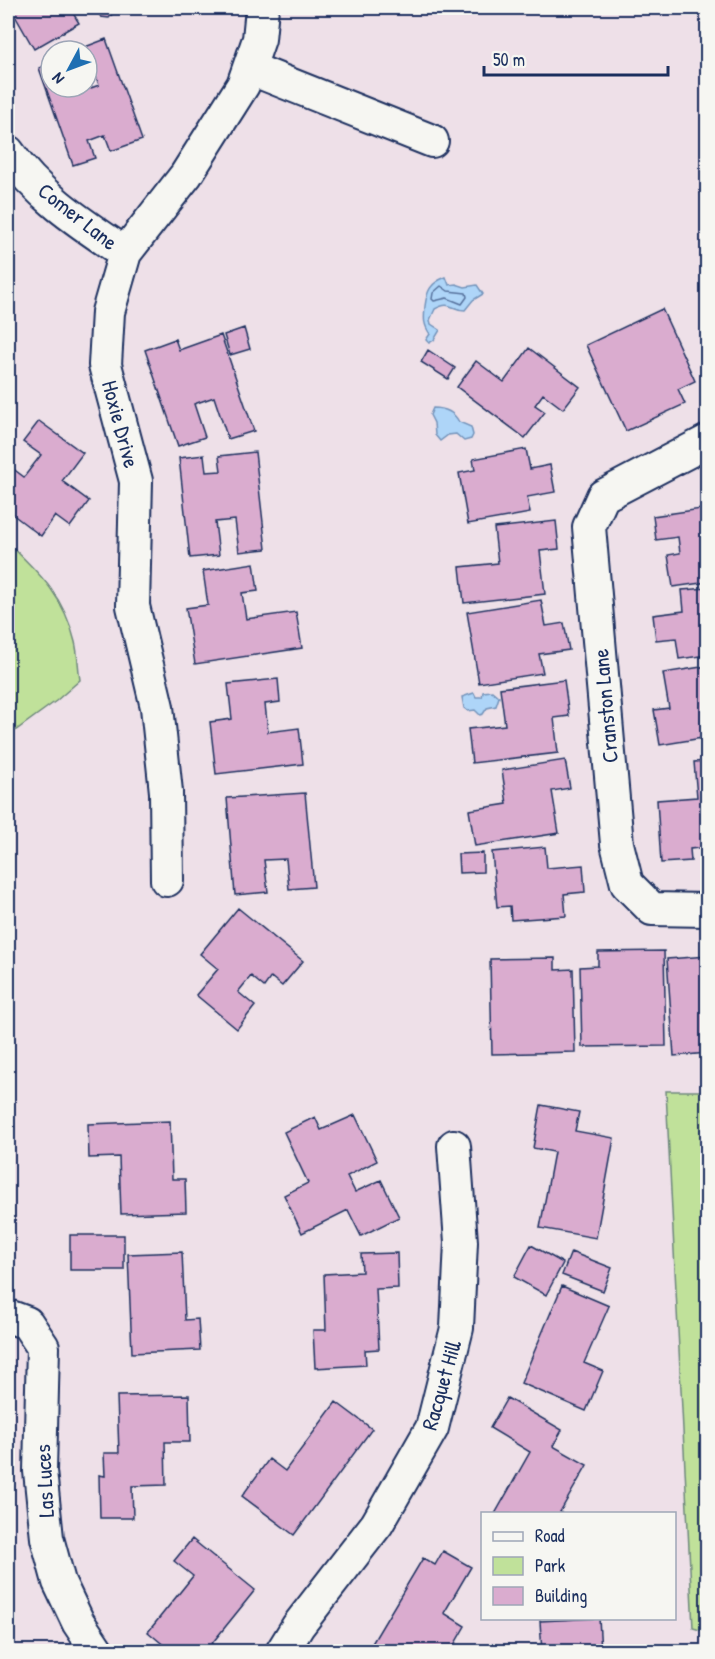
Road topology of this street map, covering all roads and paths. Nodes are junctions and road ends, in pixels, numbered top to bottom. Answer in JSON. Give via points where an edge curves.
{"nodes":[{"id":1,"x":262,"y":8,"type":"edge"},
{"id":2,"x":249,"y":68,"type":"junction"},
{"id":3,"x":432,"y":141,"type":"dead end"},
{"id":4,"x":8,"y":152,"type":"edge"},
{"id":5,"x":125,"y":253,"type":"junction"},
{"id":6,"x":708,"y":441,"type":"edge"},
{"id":7,"x":167,"y":880,"type":"dead end"},
{"id":8,"x":708,"y":910,"type":"edge"},
{"id":9,"x":454,"y":1146,"type":"dead end"},
{"id":10,"x":8,"y":1316,"type":"edge"},
{"id":11,"x":98,"y":1652,"type":"edge"},
{"id":12,"x":282,"y":1652,"type":"edge"}],
"edges":[{"from":1,"to":2,"type":"street","name":"Hoxie Drive","via":[[259,39]]},
{"from":2,"to":3,"type":"street"},
{"from":2,"to":5,"type":"street","name":"Hoxie Drive","via":[[243,85],[186,175]]},
{"from":4,"to":5,"type":"street","name":"Comer Lane","via":[[43,193]]},
{"from":5,"to":7,"type":"street","name":"Hoxie Drive","via":[[108,312],[105,365],[136,481],[133,606],[157,707],[166,792]]},
{"from":6,"to":8,"type":"street","name":"Cranston Lane","via":[[603,496],[589,527],[617,844],[627,884],[652,909]]},
{"from":9,"to":12,"type":"street","name":"Racquet Hill","via":[[461,1242],[457,1328],[432,1428],[377,1524]]},
{"from":10,"to":11,"type":"street","name":"Las Luces","via":[[27,1323],[43,1347],[40,1471],[47,1538],[59,1582]]}]}
